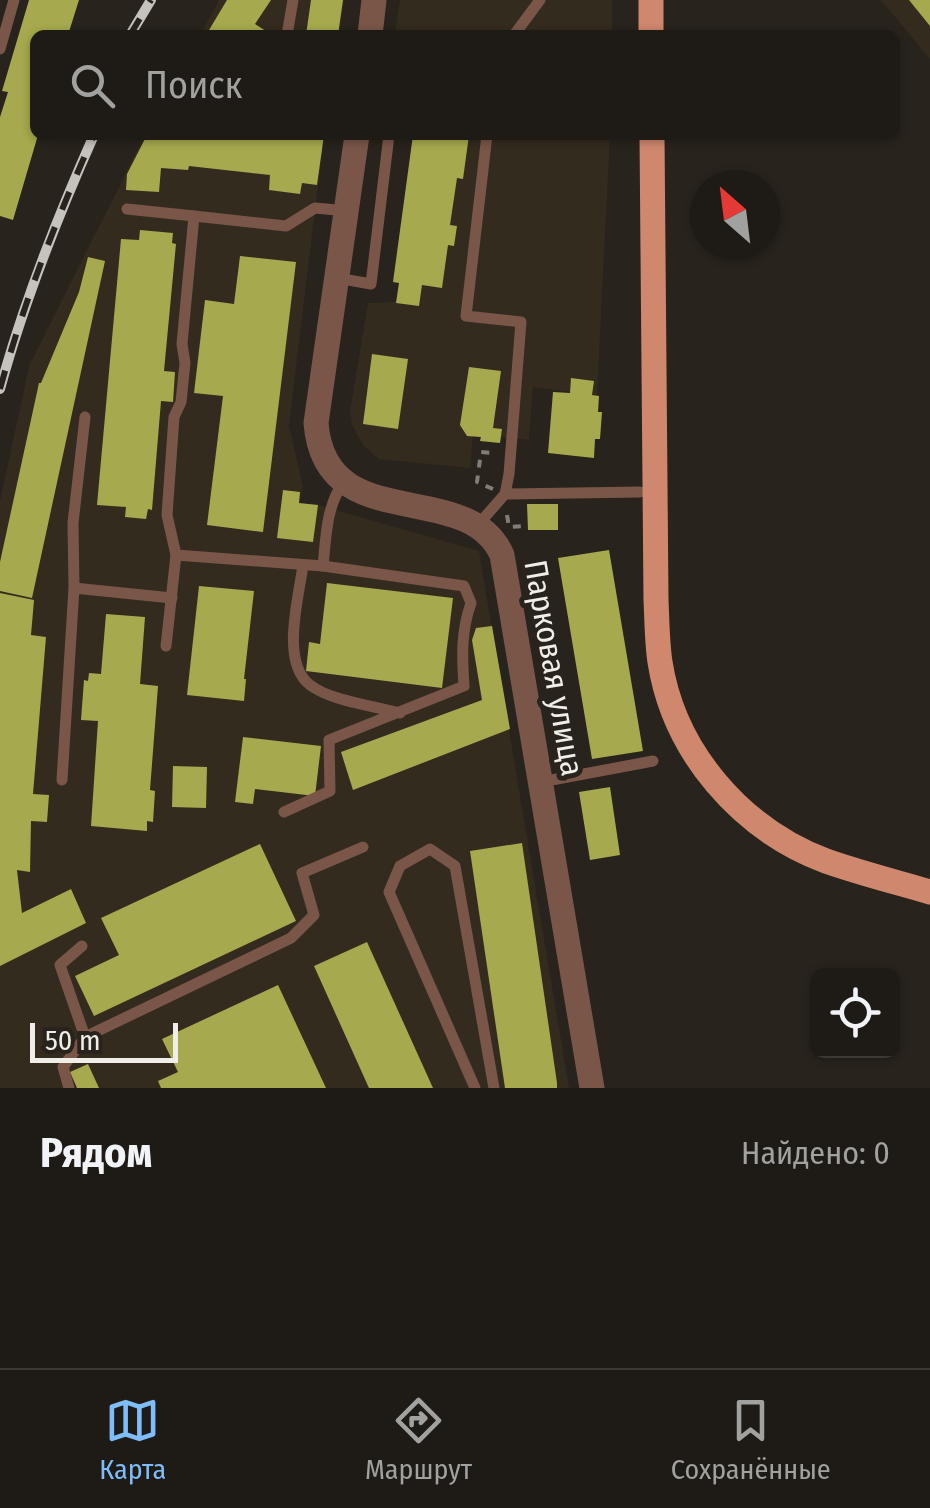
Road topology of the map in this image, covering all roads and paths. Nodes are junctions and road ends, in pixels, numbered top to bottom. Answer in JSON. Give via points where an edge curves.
{"nodes":[{"id":1,"x":293,"y":0,"type":"edge"},
{"id":2,"x":374,"y":0,"type":"edge"},
{"id":3,"x":540,"y":0,"type":"edge"},
{"id":4,"x":651,"y":0,"type":"edge"},
{"id":5,"x":12,"y":1,"type":"edge"},
{"id":6,"x":288,"y":30,"type":"edge"},
{"id":7,"x":371,"y":30,"type":"edge"},
{"id":8,"x":518,"y":30,"type":"edge"},
{"id":9,"x":651,"y":30,"type":"edge"},
{"id":10,"x":0,"y":49,"type":"edge"},
{"id":11,"x":356,"y":140,"type":"edge"},
{"id":12,"x":388,"y":140,"type":"edge"},
{"id":13,"x":486,"y":140,"type":"edge"},
{"id":14,"x":652,"y":140,"type":"edge"},
{"id":15,"x":127,"y":209,"type":"dead end"},
{"id":16,"x":346,"y":212,"type":"junction"},
{"id":17,"x":194,"y":216,"type":"junction"},
{"id":18,"x":337,"y":278,"type":"junction"},
{"id":19,"x":85,"y":417,"type":"dead end"},
{"id":20,"x":511,"y":454,"type":"junction"},
{"id":21,"x":343,"y":482,"type":"junction"},
{"id":22,"x":477,"y":482,"type":"dead end"},
{"id":23,"x":640,"y":492,"type":"dead end"},
{"id":24,"x":505,"y":494,"type":"junction"},
{"id":25,"x":477,"y":526,"type":"junction"},
{"id":26,"x":176,"y":555,"type":"junction"},
{"id":27,"x":303,"y":565,"type":"junction"},
{"id":28,"x":323,"y":566,"type":"junction"},
{"id":29,"x":74,"y":588,"type":"junction"},
{"id":30,"x":172,"y":598,"type":"junction"},
{"id":31,"x":166,"y":646,"type":"dead end"},
{"id":32,"x":400,"y":713,"type":"junction"},
{"id":33,"x":653,"y":762,"type":"dead end"},
{"id":34,"x":62,"y":780,"type":"dead end"},
{"id":35,"x":541,"y":782,"type":"junction"},
{"id":36,"x":284,"y":812,"type":"dead end"},
{"id":37,"x":363,"y":847,"type":"dead end"},
{"id":38,"x":930,"y":892,"type":"edge"},
{"id":39,"x":82,"y":946,"type":"dead end"},
{"id":40,"x":85,"y":1037,"type":"junction"},
{"id":41,"x":69,"y":1088,"type":"edge"},
{"id":42,"x":475,"y":1088,"type":"edge"},
{"id":43,"x":494,"y":1088,"type":"edge"},
{"id":44,"x":592,"y":1088,"type":"edge"}],
"edges":[{"from":1,"to":6,"type":"lane"},
{"from":2,"to":7,"type":"street"},
{"from":3,"to":8,"type":"lane"},
{"from":4,"to":9,"type":"main road"},
{"from":5,"to":10,"type":"lane"},
{"from":11,"to":16,"type":"street"},
{"from":12,"to":18,"type":"lane","via":[[371,284]]},
{"from":13,"to":20,"type":"lane","via":[[466,316],[521,322]]},
{"from":14,"to":38,"type":"main road","via":[[656,600],[660,663],[678,723],[702,767],[737,806],[780,837],[824,860]]},
{"from":15,"to":17,"type":"lane"},
{"from":16,"to":17,"type":"lane","via":[[315,208],[286,226]]},
{"from":16,"to":18,"type":"street"},
{"from":17,"to":26,"type":"lane","via":[[168,515]]},
{"from":18,"to":21,"type":"street","via":[[316,423],[321,451]]},
{"from":19,"to":29,"type":"lane","via":[[73,523]]},
{"from":20,"to":22,"type":"path","via":[[481,452]]},
{"from":20,"to":24,"type":"lane"},
{"from":21,"to":25,"type":"street"},
{"from":21,"to":28,"type":"lane","via":[[330,509]]},
{"from":23,"to":24,"type":"lane"},
{"from":24,"to":25,"type":"lane"},
{"from":25,"to":35,"type":"street","name":"Парковая улица","via":[[502,554]]},
{"from":26,"to":27,"type":"lane"},
{"from":26,"to":30,"type":"lane"},
{"from":27,"to":28,"type":"lane"},
{"from":27,"to":32,"type":"lane","via":[[296,668],[326,693]]},
{"from":28,"to":32,"type":"lane","via":[[464,586],[471,603],[464,622],[464,686]]},
{"from":29,"to":30,"type":"lane"},
{"from":29,"to":34,"type":"lane"},
{"from":30,"to":31,"type":"lane"},
{"from":32,"to":36,"type":"lane","via":[[329,740],[330,791]]},
{"from":33,"to":35,"type":"lane"},
{"from":35,"to":44,"type":"street","name":"Парковая улица"},
{"from":37,"to":40,"type":"lane","via":[[302,873],[314,915],[291,938]]},
{"from":39,"to":40,"type":"lane","via":[[60,965]]},
{"from":40,"to":41,"type":"lane","via":[[63,1066]]},
{"from":42,"to":43,"type":"lane","via":[[388,892],[400,866],[430,849],[455,866]]}]}
